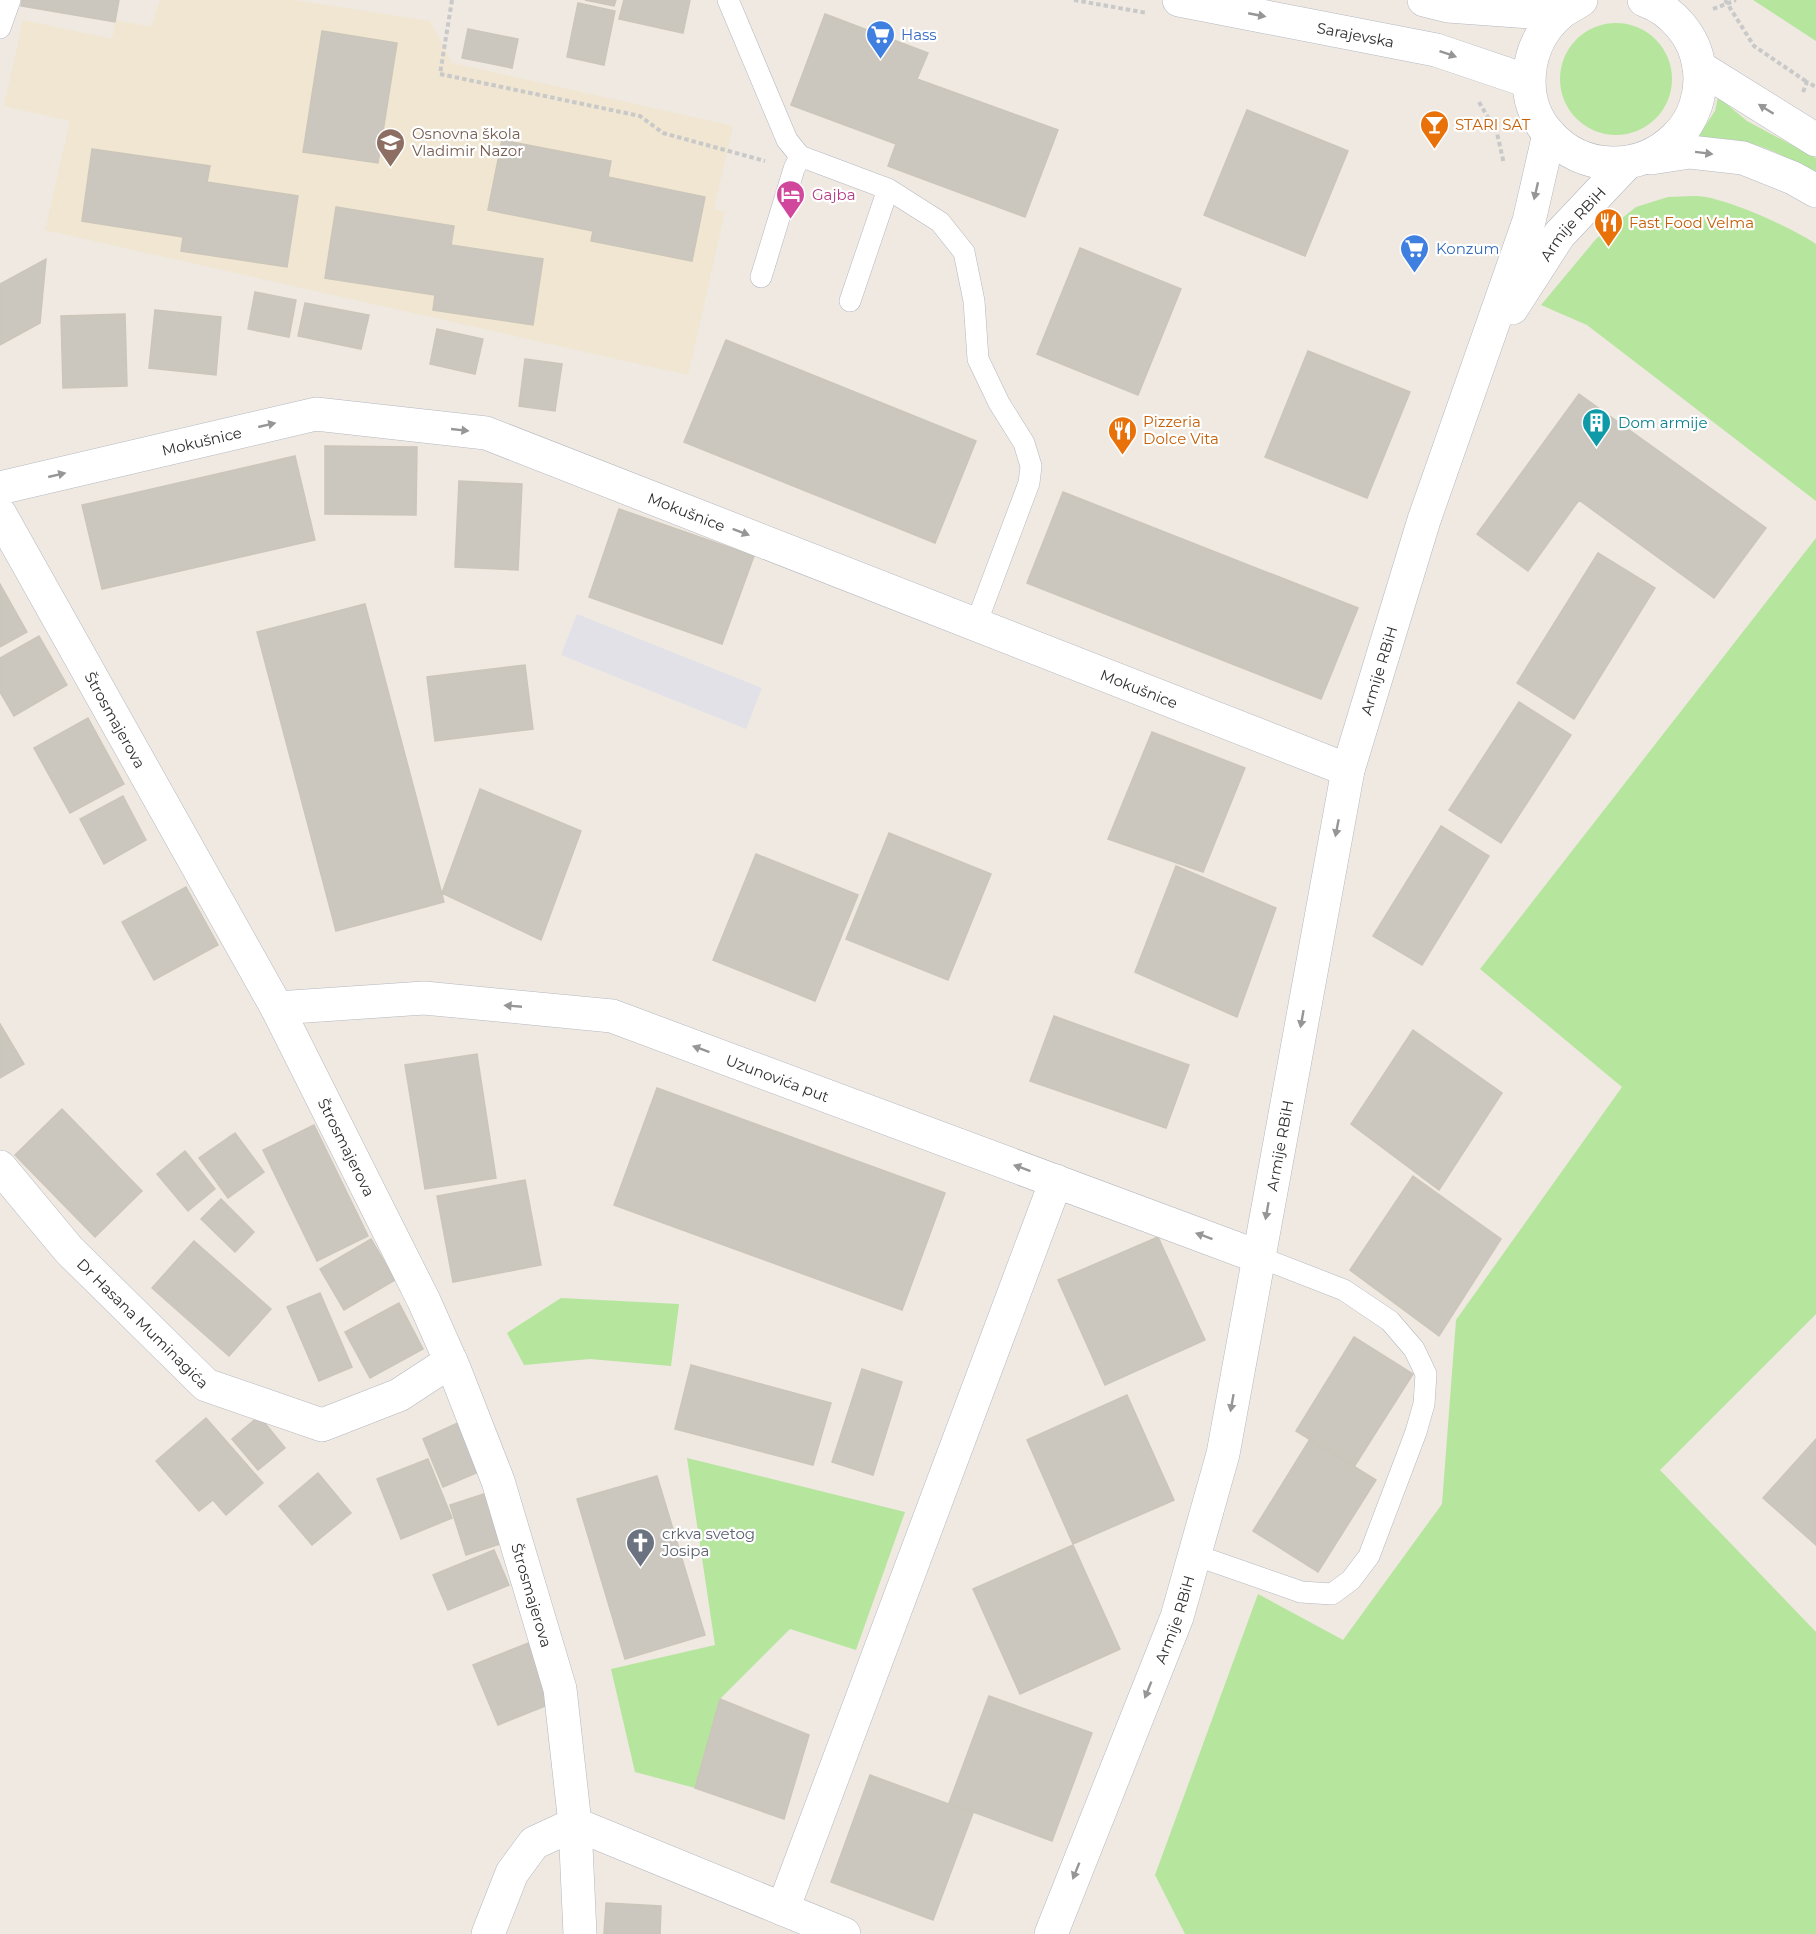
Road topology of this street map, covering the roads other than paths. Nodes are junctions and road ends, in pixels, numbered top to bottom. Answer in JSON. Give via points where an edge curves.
{"nodes":[{"id":1,"x":10,"y":0,"type":"edge"},
{"id":2,"x":728,"y":0,"type":"edge"},
{"id":3,"x":1179,"y":0,"type":"edge"},
{"id":4,"x":1424,"y":0,"type":"edge"},
{"id":5,"x":1644,"y":0,"type":"edge"},
{"id":6,"x":1570,"y":7,"type":"edge"},
{"id":7,"x":1680,"y":11,"type":"edge"},
{"id":8,"x":0,"y":28,"type":"edge"},
{"id":9,"x":1699,"y":67,"type":"junction"},
{"id":10,"x":1528,"y":81,"type":"junction"},
{"id":11,"x":1549,"y":134,"type":"junction"},
{"id":12,"x":1816,"y":140,"type":"edge"},
{"id":13,"x":1636,"y":161,"type":"junction"},
{"id":14,"x":797,"y":162,"type":"junction"},
{"id":15,"x":888,"y":189,"type":"junction"},
{"id":16,"x":1816,"y":191,"type":"edge"},
{"id":17,"x":761,"y":277,"type":"dead end"},
{"id":18,"x":850,"y":301,"type":"dead end"},
{"id":19,"x":1484,"y":350,"type":"junction"},
{"id":20,"x":0,"y":488,"type":"edge"},
{"id":21,"x":0,"y":514,"type":"edge"},
{"id":22,"x":976,"y":624,"type":"junction"},
{"id":23,"x":1348,"y":770,"type":"junction"},
{"id":24,"x":277,"y":1008,"type":"junction"},
{"id":25,"x":0,"y":1167,"type":"edge"},
{"id":26,"x":1056,"y":1181,"type":"junction"},
{"id":27,"x":1259,"y":1257,"type":"junction"},
{"id":28,"x":451,"y":1361,"type":"junction"},
{"id":29,"x":1195,"y":1555,"type":"junction"},
{"id":30,"x":575,"y":1824,"type":"junction"},
{"id":31,"x":783,"y":1909,"type":"junction"},
{"id":32,"x":827,"y":1930,"type":"edge"},
{"id":33,"x":488,"y":1934,"type":"edge"},
{"id":34,"x":580,"y":1934,"type":"edge"},
{"id":35,"x":1051,"y":1934,"type":"edge"}],
"edges":[{"from":1,"to":8,"type":"lane"},
{"from":2,"to":14,"type":"lane"},
{"from":3,"to":10,"type":"street","name":"Sarajevska","one_way":true,"via":[[1436,50]]},
{"from":4,"to":6,"type":"street","via":[[1448,6]]},
{"from":5,"to":7,"type":"street"},
{"from":6,"to":10,"type":"street","via":[[1542,33],[1532,56]]},
{"from":7,"to":9,"type":"street"},
{"from":12,"to":9,"type":"street","one_way":true},
{"from":9,"to":13,"type":"street","name":"Armije RBiH","via":[[1700,90],[1681,133],[1665,149]]},
{"from":10,"to":11,"type":"street","via":[[1534,109]]},
{"from":11,"to":13,"type":"street","via":[[1570,152],[1597,163]]},
{"from":11,"to":19,"type":"street","name":"Armije RBiH","one_way":true,"via":[[1529,221]]},
{"from":13,"to":16,"type":"street","one_way":true,"via":[[1690,152],[1743,158]]},
{"from":13,"to":19,"type":"street","name":"Armije RBiH","via":[[1559,235]]},
{"from":14,"to":15,"type":"lane"},
{"from":14,"to":17,"type":"lane"},
{"from":15,"to":18,"type":"lane"},
{"from":15,"to":22,"type":"lane","via":[[940,222],[964,252],[974,301],[978,359],[1024,443],[1031,466],[1029,483]]},
{"from":19,"to":23,"type":"street","name":"Armije RBiH","via":[[1424,520]]},
{"from":20,"to":22,"type":"street","name":"Mokušnice","one_way":true,"via":[[316,414],[486,433]]},
{"from":21,"to":24,"type":"street","name":"Štrosmajerova"},
{"from":22,"to":23,"type":"street","name":"Mokušnice"},
{"from":23,"to":27,"type":"street","name":"Armije RBiH","one_way":true},
{"from":26,"to":24,"type":"street","name":"Uzunovića put","one_way":true,"via":[[612,1016],[424,998]]},
{"from":24,"to":28,"type":"street","name":"Štrosmajerova"},
{"from":25,"to":28,"type":"street","name":"Dr Hasana Muminagića","via":[[69,1250],[206,1385],[322,1425],[399,1395]]},
{"from":27,"to":26,"type":"street","name":"Uzunovića put","one_way":true},
{"from":26,"to":31,"type":"street"},
{"from":27,"to":29,"type":"street","name":"Armije RBiH","one_way":true,"via":[[1223,1454]]},
{"from":27,"to":29,"type":"lane","via":[[1344,1290],[1390,1321],[1414,1349],[1426,1374],[1424,1404],[1369,1556],[1351,1580],[1332,1594],[1301,1592]]},
{"from":28,"to":30,"type":"street","name":"Štrosmajerova","via":[[498,1481],[560,1689]]},
{"from":29,"to":35,"type":"street","name":"Armije RBiH","one_way":true,"via":[[1177,1617]]},
{"from":30,"to":31,"type":"street"},
{"from":30,"to":33,"type":"street","via":[[534,1843],[512,1873]]},
{"from":30,"to":34,"type":"street","name":"Štrosmajerova"},
{"from":31,"to":32,"type":"street"}]}
